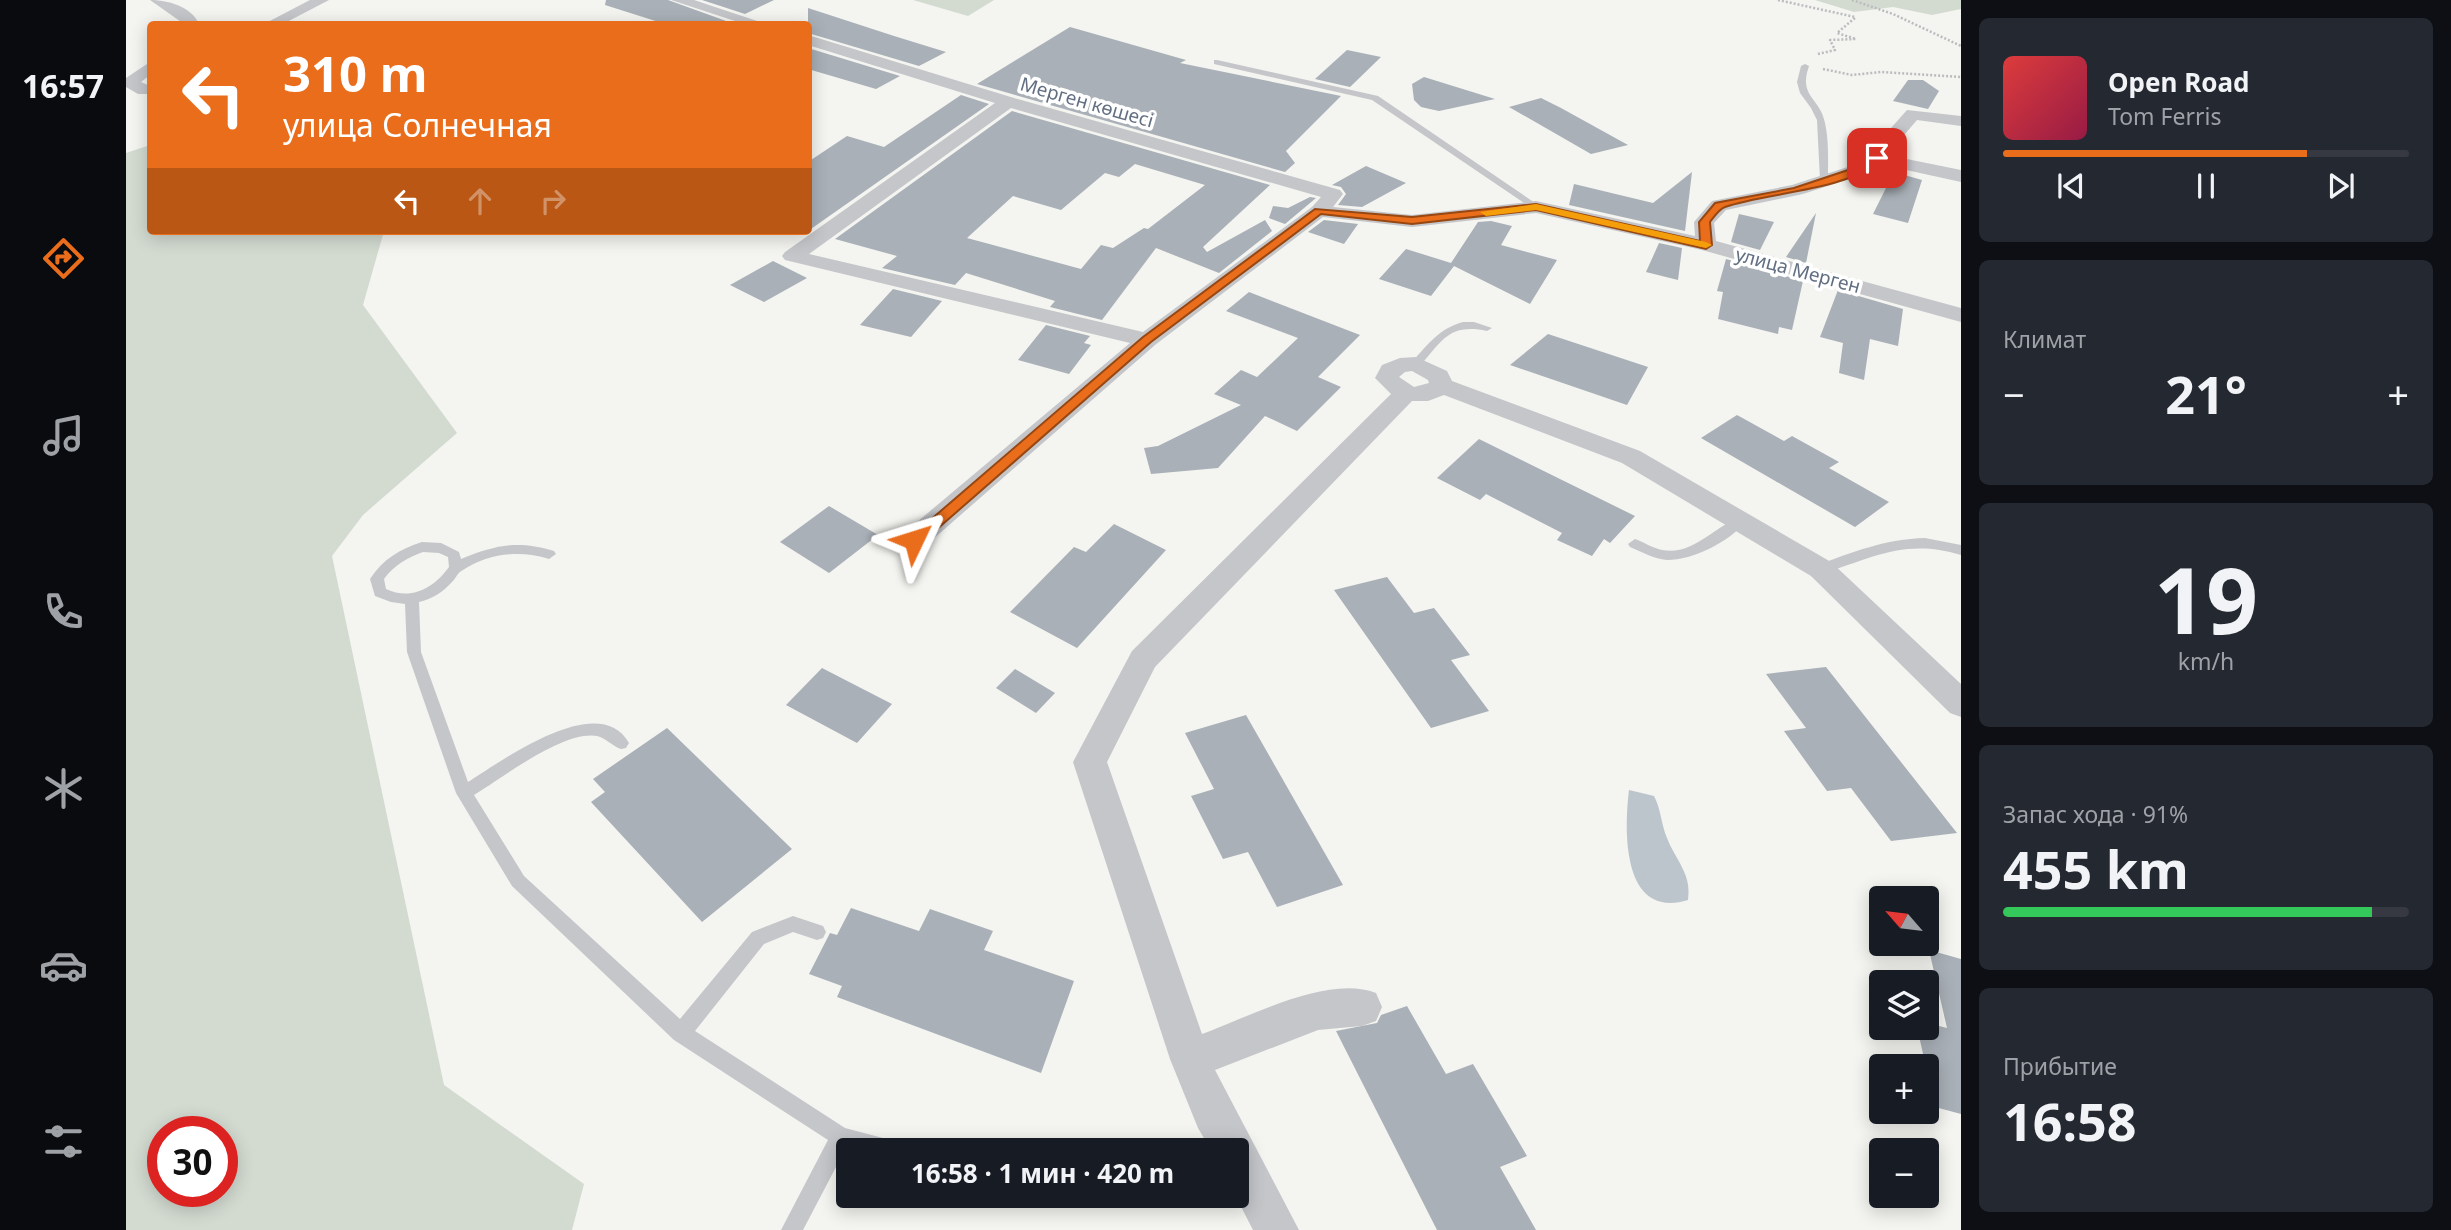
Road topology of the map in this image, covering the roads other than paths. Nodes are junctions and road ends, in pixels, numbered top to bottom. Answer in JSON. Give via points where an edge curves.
{"nodes":[{"id":1,"x":156,"y":0,"type":"edge"},
{"id":2,"x":322,"y":0,"type":"edge"},
{"id":3,"x":678,"y":0,"type":"edge"},
{"id":4,"x":190,"y":21,"type":"edge"},
{"id":5,"x":278,"y":21,"type":"edge"},
{"id":6,"x":748,"y":21,"type":"edge"},
{"id":7,"x":812,"y":41,"type":"edge"},
{"id":8,"x":1217,"y":62,"type":"dead end"},
{"id":9,"x":1807,"y":66,"type":"road end"},
{"id":10,"x":147,"y":69,"type":"edge"},
{"id":11,"x":147,"y":88,"type":"edge"},
{"id":12,"x":126,"y":99,"type":"edge"},
{"id":13,"x":1009,"y":102,"type":"junction"},
{"id":14,"x":1961,"y":121,"type":"edge"},
{"id":15,"x":1877,"y":158,"type":"junction"},
{"id":16,"x":1961,"y":176,"type":"edge"},
{"id":17,"x":1824,"y":180,"type":"junction"},
{"id":18,"x":1536,"y":207,"type":"junction"},
{"id":19,"x":1319,"y":211,"type":"junction"},
{"id":20,"x":1706,"y":245,"type":"junction"},
{"id":21,"x":1961,"y":315,"type":"edge"},
{"id":22,"x":1487,"y":328,"type":"dead end"},
{"id":23,"x":1147,"y":340,"type":"junction"},
{"id":24,"x":1411,"y":379,"type":"junction"},
{"id":25,"x":1739,"y":522,"type":"junction"},
{"id":26,"x":914,"y":540,"type":"dead end"},
{"id":27,"x":1635,"y":544,"type":"dead end"},
{"id":28,"x":1961,"y":550,"type":"edge"},
{"id":29,"x":549,"y":554,"type":"dead end"},
{"id":30,"x":456,"y":566,"type":"junction"},
{"id":31,"x":1821,"y":569,"type":"junction"},
{"id":32,"x":412,"y":599,"type":"junction"},
{"id":33,"x":1961,"y":704,"type":"edge"},
{"id":34,"x":621,"y":743,"type":"dead end"},
{"id":35,"x":464,"y":793,"type":"junction"},
{"id":36,"x":817,"y":932,"type":"dead end"},
{"id":37,"x":1362,"y":1007,"type":"dead end"},
{"id":38,"x":681,"y":1033,"type":"junction"},
{"id":39,"x":1191,"y":1059,"type":"junction"},
{"id":40,"x":841,"y":1137,"type":"junction"},
{"id":41,"x":845,"y":1138,"type":"edge"},
{"id":42,"x":1226,"y":1138,"type":"edge"},
{"id":43,"x":1249,"y":1181,"type":"edge"},
{"id":44,"x":792,"y":1230,"type":"edge"},
{"id":45,"x":1277,"y":1230,"type":"edge"}],
"edges":[{"from":1,"to":4,"type":"street"},
{"from":2,"to":5,"type":"street"},
{"from":3,"to":6,"type":"street"},
{"from":7,"to":13,"type":"street","name":"Мерген көшесі"},
{"from":8,"to":18,"type":"lane","via":[[1375,98]]},
{"from":9,"to":17,"type":"lane","via":[[1800,76],[1802,95],[1820,115]]},
{"from":10,"to":11,"type":"street","via":[[130,83]]},
{"from":11,"to":12,"type":"street"},
{"from":13,"to":19,"type":"street","name":"Мерген көшесі","via":[[1333,194]]},
{"from":13,"to":23,"type":"street","via":[[792,256]]},
{"from":14,"to":15,"type":"street","via":[[1913,114]]},
{"from":15,"to":16,"type":"street"},
{"from":15,"to":17,"type":"street","via":[[1867,167]]},
{"from":17,"to":20,"type":"street","via":[[1719,205],[1704,222]]},
{"from":18,"to":19,"type":"street","name":"улица Мерген","via":[[1412,220]]},
{"from":18,"to":20,"type":"street","name":"улица Мерген"},
{"from":19,"to":23,"type":"street"},
{"from":20,"to":21,"type":"street","name":"улица Мерген"},
{"from":22,"to":24,"type":"lane","via":[[1472,323],[1455,325]]},
{"from":23,"to":26,"type":"street"},
{"from":24,"to":25,"type":"street","via":[[1422,396],[1441,385],[1631,457]]},
{"from":24,"to":39,"type":"street","via":[[1143,659],[1090,762]]},
{"from":25,"to":27,"type":"lane","via":[[1723,535],[1681,553],[1664,555]]},
{"from":25,"to":31,"type":"street"},
{"from":28,"to":31,"type":"lane","via":[[1944,543],[1893,542]]},
{"from":29,"to":30,"type":"lane","via":[[528,546]]},
{"from":30,"to":32,"type":"lane","via":[[440,587]]},
{"from":30,"to":32,"type":"lane","via":[[454,555],[441,548],[422,547],[386,565],[377,579],[380,592],[392,599]]},
{"from":31,"to":33,"type":"street"},
{"from":32,"to":35,"type":"lane","via":[[414,652]]},
{"from":34,"to":35,"type":"lane","via":[[596,730],[579,730],[551,741]]},
{"from":35,"to":38,"type":"lane","via":[[518,881]]},
{"from":36,"to":38,"type":"lane","via":[[793,923],[758,938]]},
{"from":37,"to":39,"type":"street","via":[[1318,1010]]},
{"from":38,"to":40,"type":"lane"},
{"from":39,"to":42,"type":"street"},
{"from":40,"to":41,"type":"lane"},
{"from":40,"to":44,"type":"lane"},
{"from":43,"to":45,"type":"street"}]}
